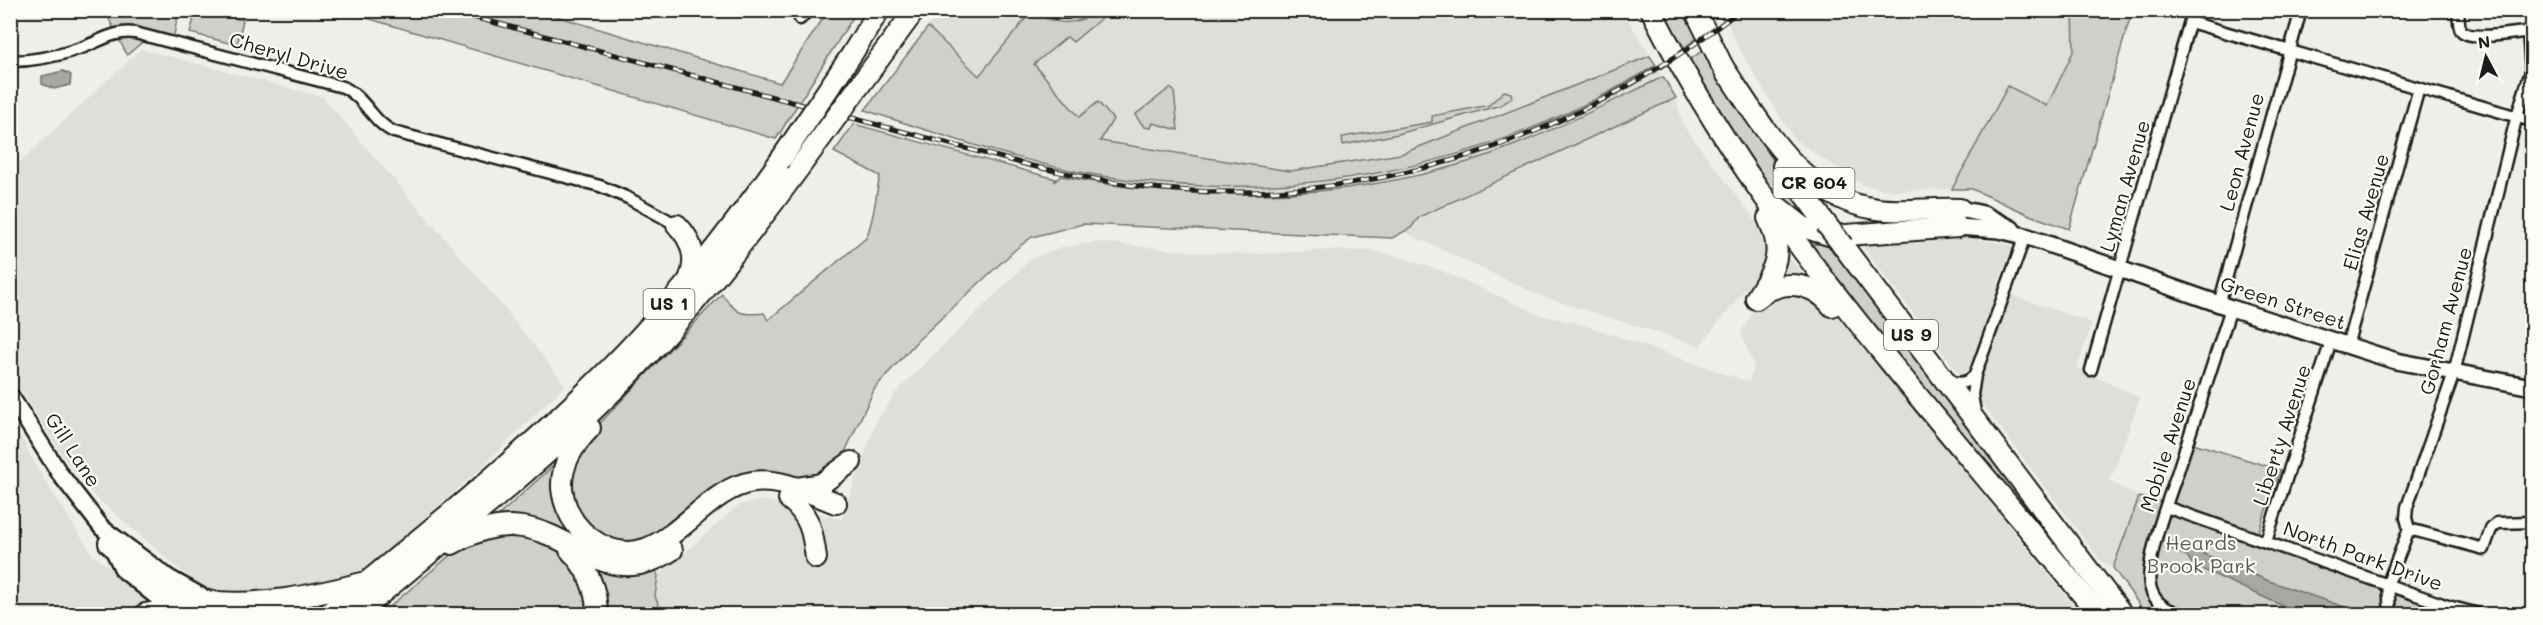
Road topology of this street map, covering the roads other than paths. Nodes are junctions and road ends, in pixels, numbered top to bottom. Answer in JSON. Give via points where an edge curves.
{"nodes":[{"id":1,"x":808,"y":10,"type":"edge"},
{"id":2,"x":879,"y":10,"type":"edge"},
{"id":3,"x":915,"y":10,"type":"edge"},
{"id":4,"x":1055,"y":10,"type":"edge"},
{"id":5,"x":1068,"y":10,"type":"edge"},
{"id":6,"x":1651,"y":10,"type":"edge"},
{"id":7,"x":1695,"y":10,"type":"edge"},
{"id":8,"x":2193,"y":10,"type":"edge"},
{"id":9,"x":2301,"y":10,"type":"edge"},
{"id":10,"x":2458,"y":10,"type":"edge"},
{"id":11,"x":800,"y":19,"type":"dead end"},
{"id":12,"x":2190,"y":22,"type":"junction"},
{"id":13,"x":2530,"y":31,"type":"edge"},
{"id":14,"x":2289,"y":51,"type":"junction"},
{"id":15,"x":10,"y":61,"type":"edge"},
{"id":16,"x":1721,"y":64,"type":"junction"},
{"id":17,"x":2419,"y":88,"type":"junction"},
{"id":18,"x":2517,"y":117,"type":"junction"},
{"id":19,"x":2532,"y":121,"type":"edge"},
{"id":20,"x":1750,"y":180,"type":"junction"},
{"id":21,"x":1959,"y":218,"type":"junction"},
{"id":22,"x":677,"y":225,"type":"junction"},
{"id":23,"x":733,"y":226,"type":"junction"},
{"id":24,"x":2025,"y":236,"type":"junction"},
{"id":25,"x":2120,"y":271,"type":"junction"},
{"id":26,"x":687,"y":284,"type":"junction"},
{"id":27,"x":2225,"y":306,"type":"junction"},
{"id":28,"x":2331,"y":341,"type":"junction"},
{"id":29,"x":2347,"y":346,"type":"junction"},
{"id":30,"x":1884,"y":354,"type":"junction"},
{"id":31,"x":2091,"y":370,"type":"dead end"},
{"id":32,"x":2454,"y":373,"type":"junction"},
{"id":33,"x":629,"y":375,"type":"junction"},
{"id":34,"x":1975,"y":375,"type":"junction"},
{"id":35,"x":1943,"y":378,"type":"junction"},
{"id":36,"x":2532,"y":387,"type":"edge"},
{"id":37,"x":10,"y":395,"type":"edge"},
{"id":38,"x":1978,"y":424,"type":"junction"},
{"id":39,"x":851,"y":462,"type":"dead end"},
{"id":40,"x":792,"y":494,"type":"junction"},
{"id":41,"x":2166,"y":507,"type":"junction"},
{"id":42,"x":834,"y":509,"type":"dead end"},
{"id":43,"x":2532,"y":522,"type":"edge"},
{"id":44,"x":2409,"y":529,"type":"junction"},
{"id":45,"x":106,"y":535,"type":"junction"},
{"id":46,"x":2266,"y":540,"type":"junction"},
{"id":47,"x":558,"y":541,"type":"junction"},
{"id":48,"x":816,"y":558,"type":"dead end"},
{"id":49,"x":416,"y":564,"type":"junction"},
{"id":50,"x":367,"y":582,"type":"junction"},
{"id":51,"x":2388,"y":583,"type":"junction"},
{"id":52,"x":207,"y":608,"type":"edge"},
{"id":53,"x":360,"y":613,"type":"edge"},
{"id":54,"x":2390,"y":613,"type":"edge"},
{"id":55,"x":145,"y":615,"type":"edge"},
{"id":56,"x":173,"y":615,"type":"edge"},
{"id":57,"x":178,"y":615,"type":"edge"},
{"id":58,"x":233,"y":615,"type":"edge"},
{"id":59,"x":328,"y":615,"type":"edge"},
{"id":60,"x":597,"y":615,"type":"edge"},
{"id":61,"x":2098,"y":615,"type":"edge"},
{"id":62,"x":2122,"y":615,"type":"edge"},
{"id":63,"x":2182,"y":615,"type":"edge"},
{"id":64,"x":2479,"y":615,"type":"edge"}],
"edges":[{"from":1,"to":11,"type":"street"},
{"from":2,"to":23,"type":"highway","number":"US 1","bridge":true},
{"from":3,"to":33,"type":"highway","number":"US 1","bridge":true,"via":[[718,275]]},
{"from":4,"to":5,"type":"street"},
{"from":6,"to":20,"type":"highway","number":"US 9","via":[[1698,97]]},
{"from":7,"to":16,"type":"highway","number":"US 9"},
{"from":8,"to":12,"type":"street","name":"Lyman Avenue"},
{"from":9,"to":14,"type":"street","name":"Leon Avenue"},
{"from":10,"to":13,"type":"street","via":[[2463,32],[2478,36]]},
{"from":12,"to":14,"type":"street"},
{"from":12,"to":25,"type":"street","name":"Lyman Avenue"},
{"from":13,"to":18,"type":"street","name":"Gorham Avenue","via":[[2531,71]]},
{"from":14,"to":17,"type":"street"},
{"from":14,"to":27,"type":"street","name":"Leon Avenue"},
{"from":15,"to":22,"type":"street","name":"Cheryl Drive","via":[[54,57],[116,34],[135,33],[343,87],[391,131],[600,186]]},
{"from":16,"to":21,"type":"highway","number":"CR 604","via":[[1783,153],[1829,193],[1878,209]]},
{"from":16,"to":35,"type":"highway","number":"US 9","bridge":true,"via":[[1755,127]]},
{"from":17,"to":18,"type":"street"},
{"from":17,"to":29,"type":"street","name":"Elias Avenue"},
{"from":18,"to":19,"type":"street"},
{"from":18,"to":32,"type":"street","name":"Gorham Avenue"},
{"from":20,"to":21,"type":"highway","number":"CR 604","via":[[1793,221],[1820,233],[1851,236]]},
{"from":20,"to":30,"type":"highway","number":"US 9"},
{"from":20,"to":30,"type":"highway","via":[[1778,247],[1774,267],[1756,299],[1786,285],[1813,288],[1849,326]]},
{"from":21,"to":24,"type":"street","name":"Green Street","number":"CR 604","via":[[1983,214]]},
{"from":22,"to":23,"type":"highway","via":[[710,236]]},
{"from":22,"to":26,"type":"highway","via":[[693,255],[693,271]]},
{"from":23,"to":26,"type":"highway","number":"US 1"},
{"from":24,"to":25,"type":"street","name":"Green Street","number":"CR 604"},
{"from":24,"to":34,"type":"street"},
{"from":25,"to":27,"type":"street","name":"Green Street","number":"CR 604"},
{"from":25,"to":31,"type":"street","name":"Lyman Avenue"},
{"from":26,"to":50,"type":"highway","number":"US 1","via":[[572,406]]},
{"from":27,"to":28,"type":"street","name":"Green Street","number":"CR 604"},
{"from":27,"to":41,"type":"street","name":"Mobile Avenue"},
{"from":28,"to":29,"type":"street","name":"Green Street","number":"CR 604"},
{"from":28,"to":46,"type":"street","name":"Liberty Avenue"},
{"from":29,"to":32,"type":"street","name":"Green Street","number":"CR 604","via":[[2396,362]]},
{"from":30,"to":61,"type":"highway","number":"US 9"},
{"from":32,"to":36,"type":"street","name":"Green Street","number":"CR 604"},
{"from":32,"to":44,"type":"street","name":"Gorham Avenue","via":[[2407,507]]},
{"from":33,"to":40,"type":"highway","via":[[573,447],[563,473],[563,497],[569,513],[581,531],[596,542],[618,549],[642,549],[668,538],[722,494],[740,485],[768,482]]},
{"from":33,"to":49,"type":"highway","number":"US 1","via":[[556,445]]},
{"from":34,"to":35,"type":"street","via":[[1960,383]]},
{"from":34,"to":38,"type":"street","via":[[1972,402]]},
{"from":35,"to":38,"type":"highway","number":"US 9"},
{"from":37,"to":45,"type":"street","name":"Gill Lane","via":[[60,474]]},
{"from":38,"to":62,"type":"highway","number":"US 9"},
{"from":39,"to":40,"type":"highway","via":[[821,484]]},
{"from":40,"to":42,"type":"highway"},
{"from":40,"to":47,"type":"highway","via":[[763,493],[739,498],[670,552],[642,564],[606,562]]},
{"from":40,"to":48,"type":"highway","via":[[809,521]]},
{"from":41,"to":46,"type":"street","name":"North Park Drive"},
{"from":41,"to":63,"type":"street","name":"Mobile Avenue","via":[[2150,585],[2163,608]]},
{"from":43,"to":44,"type":"street","via":[[2497,524],[2484,549]]},
{"from":44,"to":51,"type":"street","name":"Gorham Avenue"},
{"from":45,"to":52,"type":"highway","via":[[160,585]]},
{"from":45,"to":57,"type":"street","name":"Gill Lane","via":[[123,570]]},
{"from":46,"to":51,"type":"street","name":"North Park Drive"},
{"from":47,"to":49,"type":"highway","via":[[530,528],[495,527],[468,535]]},
{"from":47,"to":60,"type":"highway","via":[[586,570],[594,590]]},
{"from":49,"to":53,"type":"highway","number":"US 1"},
{"from":50,"to":52,"type":"highway","via":[[298,597]]},
{"from":50,"to":59,"type":"highway","number":"US 1"},
{"from":51,"to":54,"type":"street","name":"Gorham Avenue"},
{"from":51,"to":64,"type":"street","name":"North Park Drive"},
{"from":52,"to":58,"type":"street"},
{"from":55,"to":56,"type":"highway"}]}
